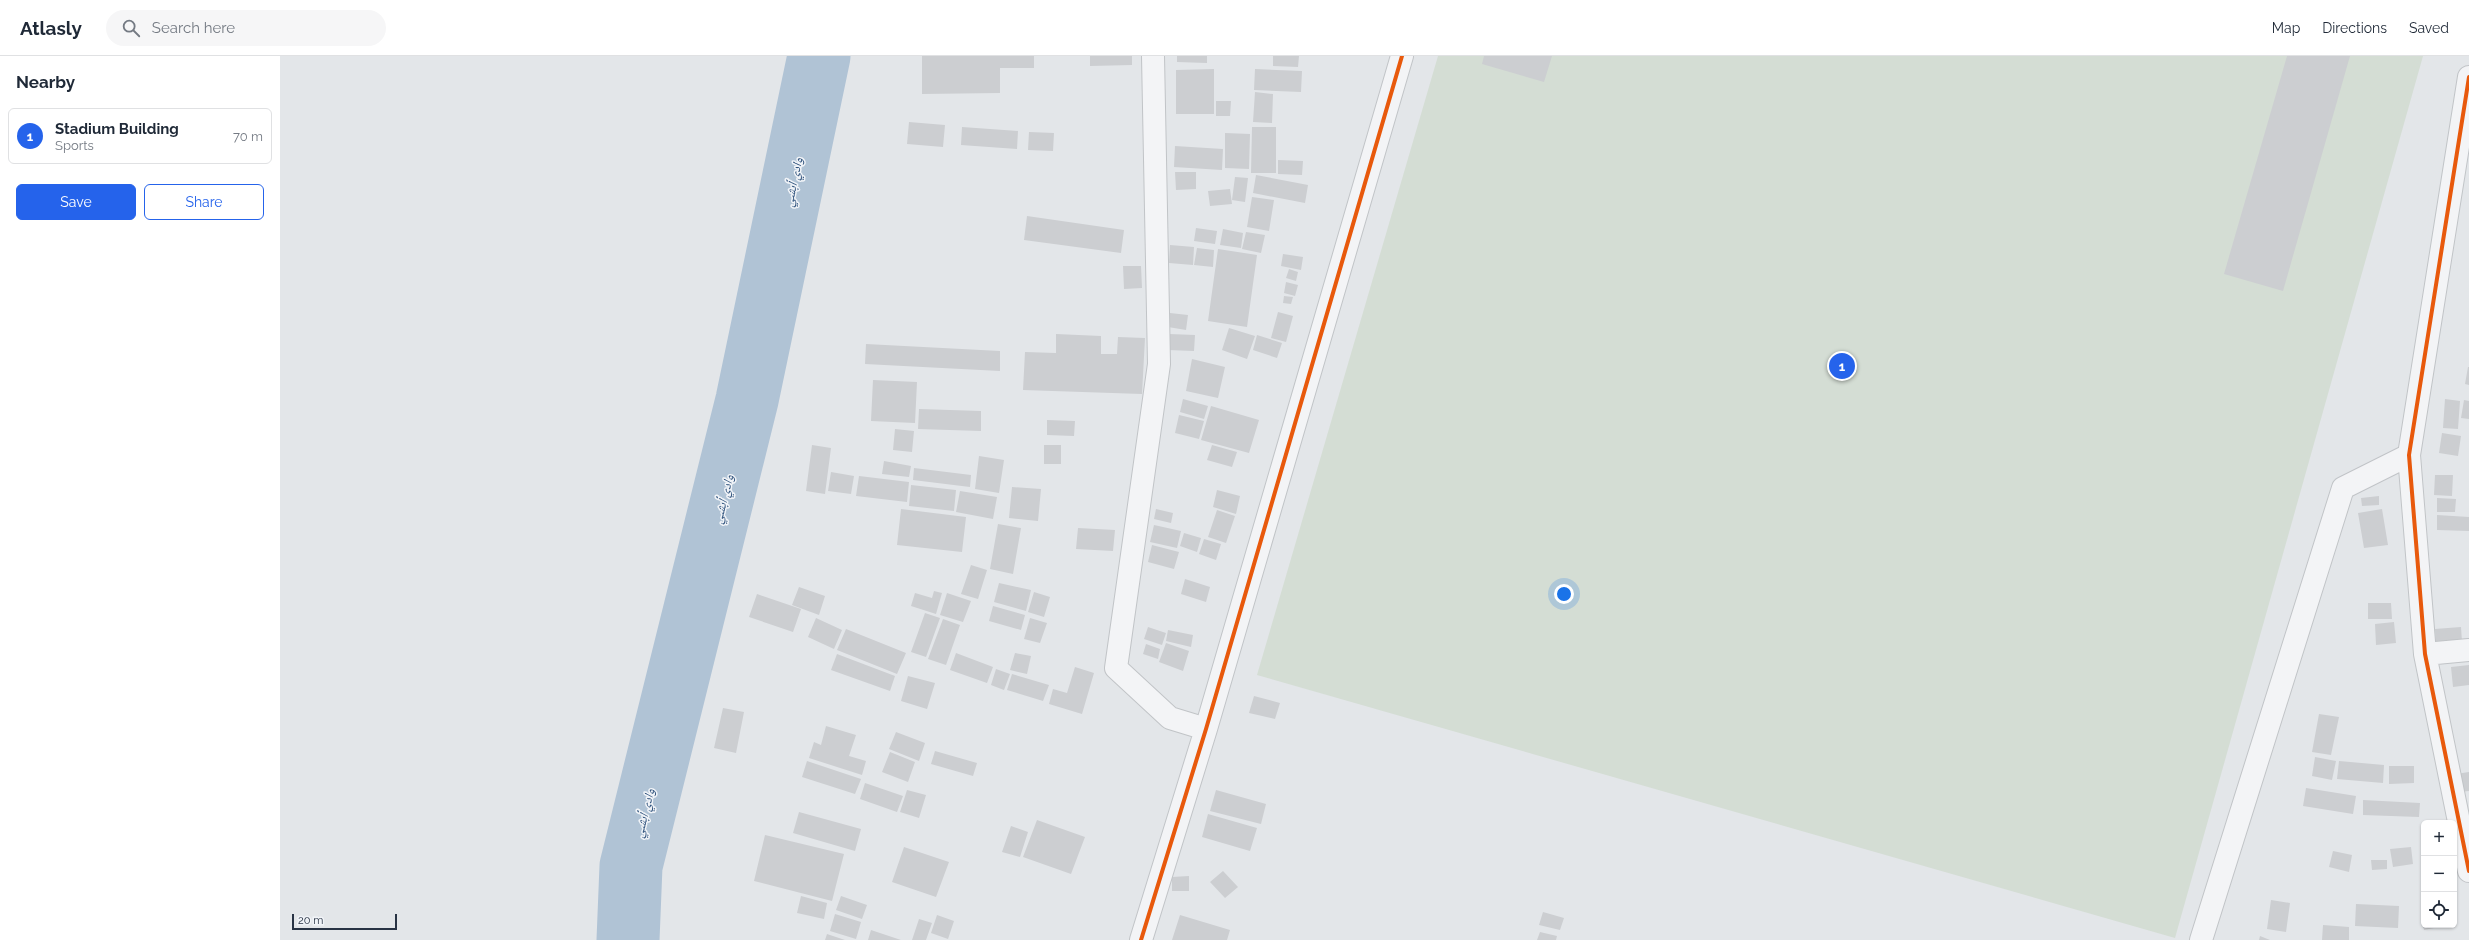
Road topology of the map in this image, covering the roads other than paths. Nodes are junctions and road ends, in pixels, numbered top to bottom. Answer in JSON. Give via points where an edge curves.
{"nodes":[{"id":1,"x":1153,"y":56,"type":"edge"},
{"id":2,"x":1402,"y":56,"type":"edge"},
{"id":3,"x":2469,"y":76,"type":"edge"},
{"id":4,"x":2409,"y":455,"type":"junction"},
{"id":5,"x":2469,"y":650,"type":"edge"},
{"id":6,"x":2425,"y":654,"type":"junction"},
{"id":7,"x":1206,"y":729,"type":"junction"},
{"id":8,"x":2469,"y":871,"type":"edge"},
{"id":9,"x":1141,"y":940,"type":"edge"},
{"id":10,"x":2201,"y":940,"type":"edge"}],
"edges":[{"from":1,"to":7,"type":"street","via":[[1159,364],[1116,668],[1170,718]]},
{"from":2,"to":7,"type":"street"},
{"from":3,"to":4,"type":"street"},
{"from":4,"to":6,"type":"street"},
{"from":4,"to":10,"type":"street","via":[[2344,488]]},
{"from":5,"to":6,"type":"street"},
{"from":6,"to":8,"type":"street"},
{"from":7,"to":9,"type":"street"}]}
